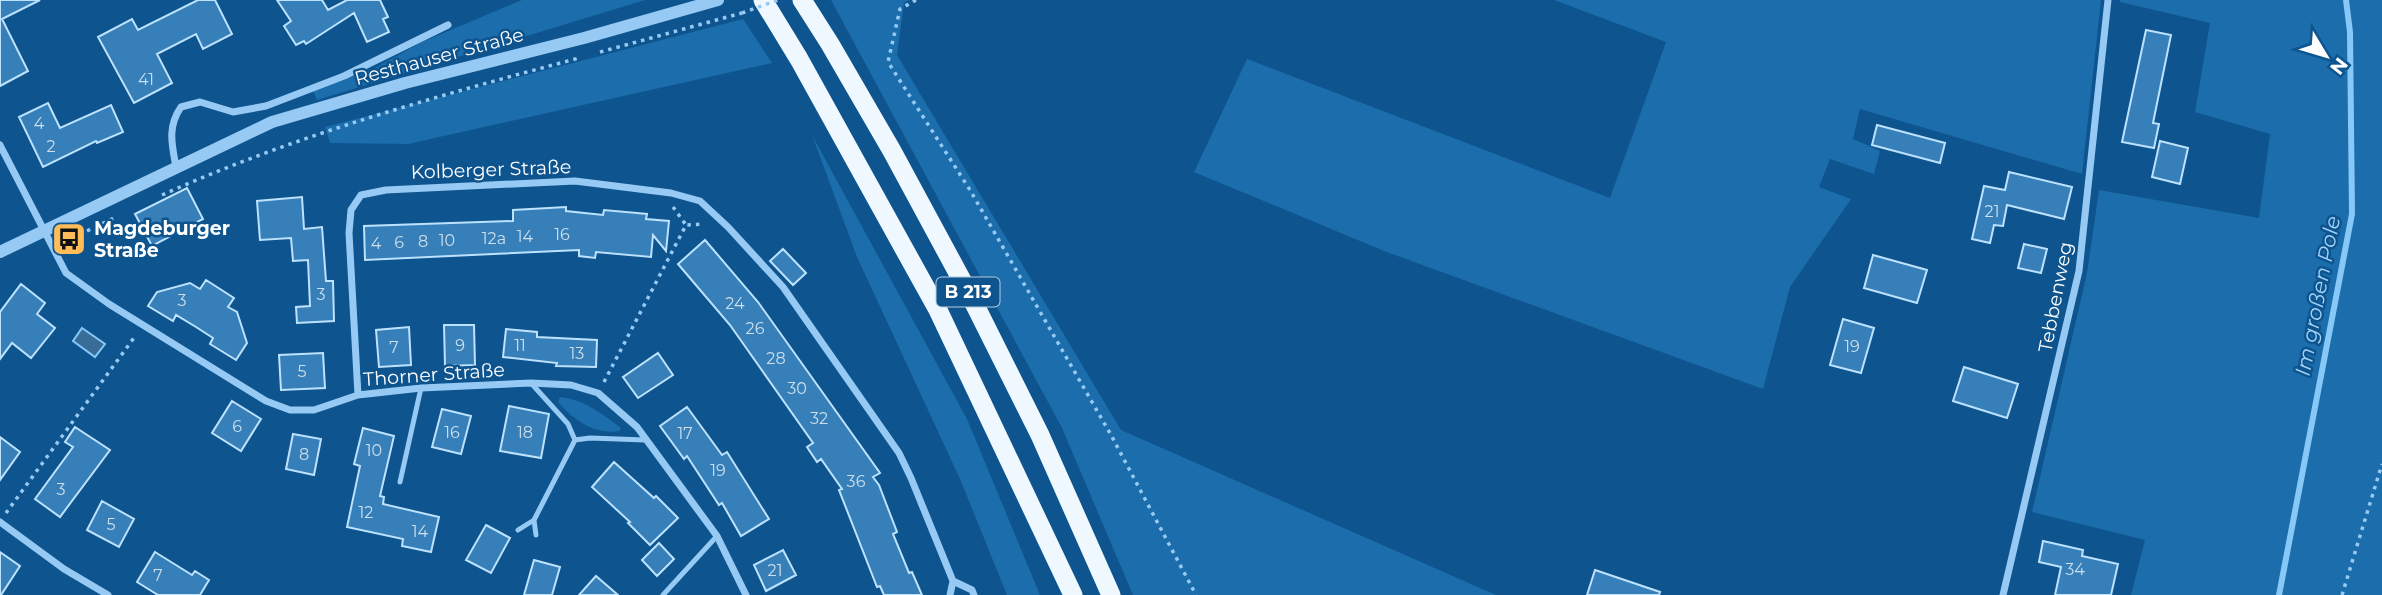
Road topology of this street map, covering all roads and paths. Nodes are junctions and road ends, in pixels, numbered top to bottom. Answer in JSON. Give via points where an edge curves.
{"nodes":[{"id":1,"x":718,"y":0,"type":"edge"},
{"id":2,"x":763,"y":0,"type":"edge"},
{"id":3,"x":778,"y":0,"type":"edge"},
{"id":4,"x":802,"y":0,"type":"edge"},
{"id":5,"x":916,"y":0,"type":"edge"},
{"id":6,"x":2108,"y":0,"type":"edge"},
{"id":7,"x":742,"y":13,"type":"dead end"},
{"id":8,"x":448,"y":25,"type":"dead end"},
{"id":9,"x":422,"y":100,"type":"dead end"},
{"id":10,"x":0,"y":145,"type":"edge"},
{"id":11,"x":176,"y":167,"type":"junction"},
{"id":12,"x":159,"y":196,"type":"dead end"},
{"id":13,"x":123,"y":213,"type":"dead end"},
{"id":14,"x":718,"y":218,"type":"junction"},
{"id":15,"x":44,"y":231,"type":"junction"},
{"id":16,"x":52,"y":247,"type":"junction"},
{"id":17,"x":0,"y":252,"type":"edge"},
{"id":18,"x":143,"y":325,"type":"junction"},
{"id":19,"x":531,"y":383,"type":"junction"},
{"id":20,"x":421,"y":388,"type":"junction"},
{"id":21,"x":598,"y":393,"type":"junction"},
{"id":22,"x":358,"y":395,"type":"junction"},
{"id":23,"x":575,"y":440,"type":"junction"},
{"id":24,"x":645,"y":440,"type":"junction"},
{"id":25,"x":2382,"y":464,"type":"edge"},
{"id":26,"x":400,"y":482,"type":"dead end"},
{"id":27,"x":534,"y":520,"type":"junction"},
{"id":28,"x":0,"y":522,"type":"edge"},
{"id":29,"x":518,"y":530,"type":"dead end"},
{"id":30,"x":536,"y":535,"type":"dead end"},
{"id":31,"x":717,"y":536,"type":"junction"},
{"id":32,"x":953,"y":580,"type":"junction"},
{"id":33,"x":108,"y":595,"type":"edge"},
{"id":34,"x":663,"y":595,"type":"edge"},
{"id":35,"x":746,"y":595,"type":"edge"},
{"id":36,"x":950,"y":595,"type":"edge"},
{"id":37,"x":974,"y":595,"type":"edge"},
{"id":38,"x":1073,"y":595,"type":"edge"},
{"id":39,"x":1111,"y":595,"type":"edge"},
{"id":40,"x":1196,"y":595,"type":"edge"},
{"id":41,"x":2003,"y":595,"type":"edge"},
{"id":42,"x":2342,"y":595,"type":"edge"}],
"edges":[{"from":1,"to":11,"type":"street","name":"Resthauser Straße","via":[[272,122]]},
{"from":2,"to":38,"type":"highway","number":"B 213","via":[[938,310]]},
{"from":3,"to":7,"type":"path","bridge":true},
{"from":4,"to":39,"type":"highway","number":"B 213","via":[[892,151],[972,299],[1041,435]]},
{"from":5,"to":40,"type":"path","via":[[900,9],[888,62],[970,190],[1111,435]]},
{"from":6,"to":41,"type":"street","name":"Tebbenweg","via":[[2079,271]]},
{"from":8,"to":11,"type":"street","name":"Resthauser Straße","via":[[344,76],[266,106],[233,112],[200,102],[181,107],[170,136]]},
{"from":9,"to":12,"type":"path","via":[[330,129]]},
{"from":10,"to":15,"type":"street"},
{"from":11,"to":15,"type":"street","name":"Resthauser Straße"},
{"from":13,"to":16,"type":"path"},
{"from":14,"to":21,"type":"path","via":[[704,225],[686,225]]},
{"from":14,"to":22,"type":"street","name":"Kolberger Straße","via":[[700,201],[671,193],[575,180],[361,195],[351,210],[349,233]]},
{"from":14,"to":32,"type":"street","name":"Kolberger Straße","via":[[783,287],[899,453]]},
{"from":15,"to":16,"type":"street","name":"Thorner Straße"},
{"from":15,"to":17,"type":"street","name":"Resthauser Straße"},
{"from":16,"to":18,"type":"street","name":"Thorner Straße","via":[[66,273]]},
{"from":18,"to":22,"type":"street","name":"Thorner Straße","via":[[266,401],[290,410],[314,410]]},
{"from":18,"to":28,"type":"path"},
{"from":19,"to":20,"type":"street","name":"Thorner Straße"},
{"from":19,"to":21,"type":"street","name":"Thorner Straße","via":[[571,385]]},
{"from":19,"to":23,"type":"lane","via":[[568,424]]},
{"from":20,"to":22,"type":"street","name":"Thorner Straße"},
{"from":20,"to":26,"type":"lane"},
{"from":21,"to":24,"type":"street","name":"Thorner Straße"},
{"from":23,"to":24,"type":"lane"},
{"from":23,"to":27,"type":"lane"},
{"from":24,"to":31,"type":"street","name":"Thorner Straße"},
{"from":25,"to":42,"type":"path"},
{"from":27,"to":29,"type":"lane"},
{"from":27,"to":30,"type":"lane"},
{"from":28,"to":33,"type":"street"},
{"from":31,"to":34,"type":"lane"},
{"from":31,"to":35,"type":"street","name":"Thorner Straße"},
{"from":32,"to":36,"type":"street"},
{"from":32,"to":37,"type":"street"}]}
